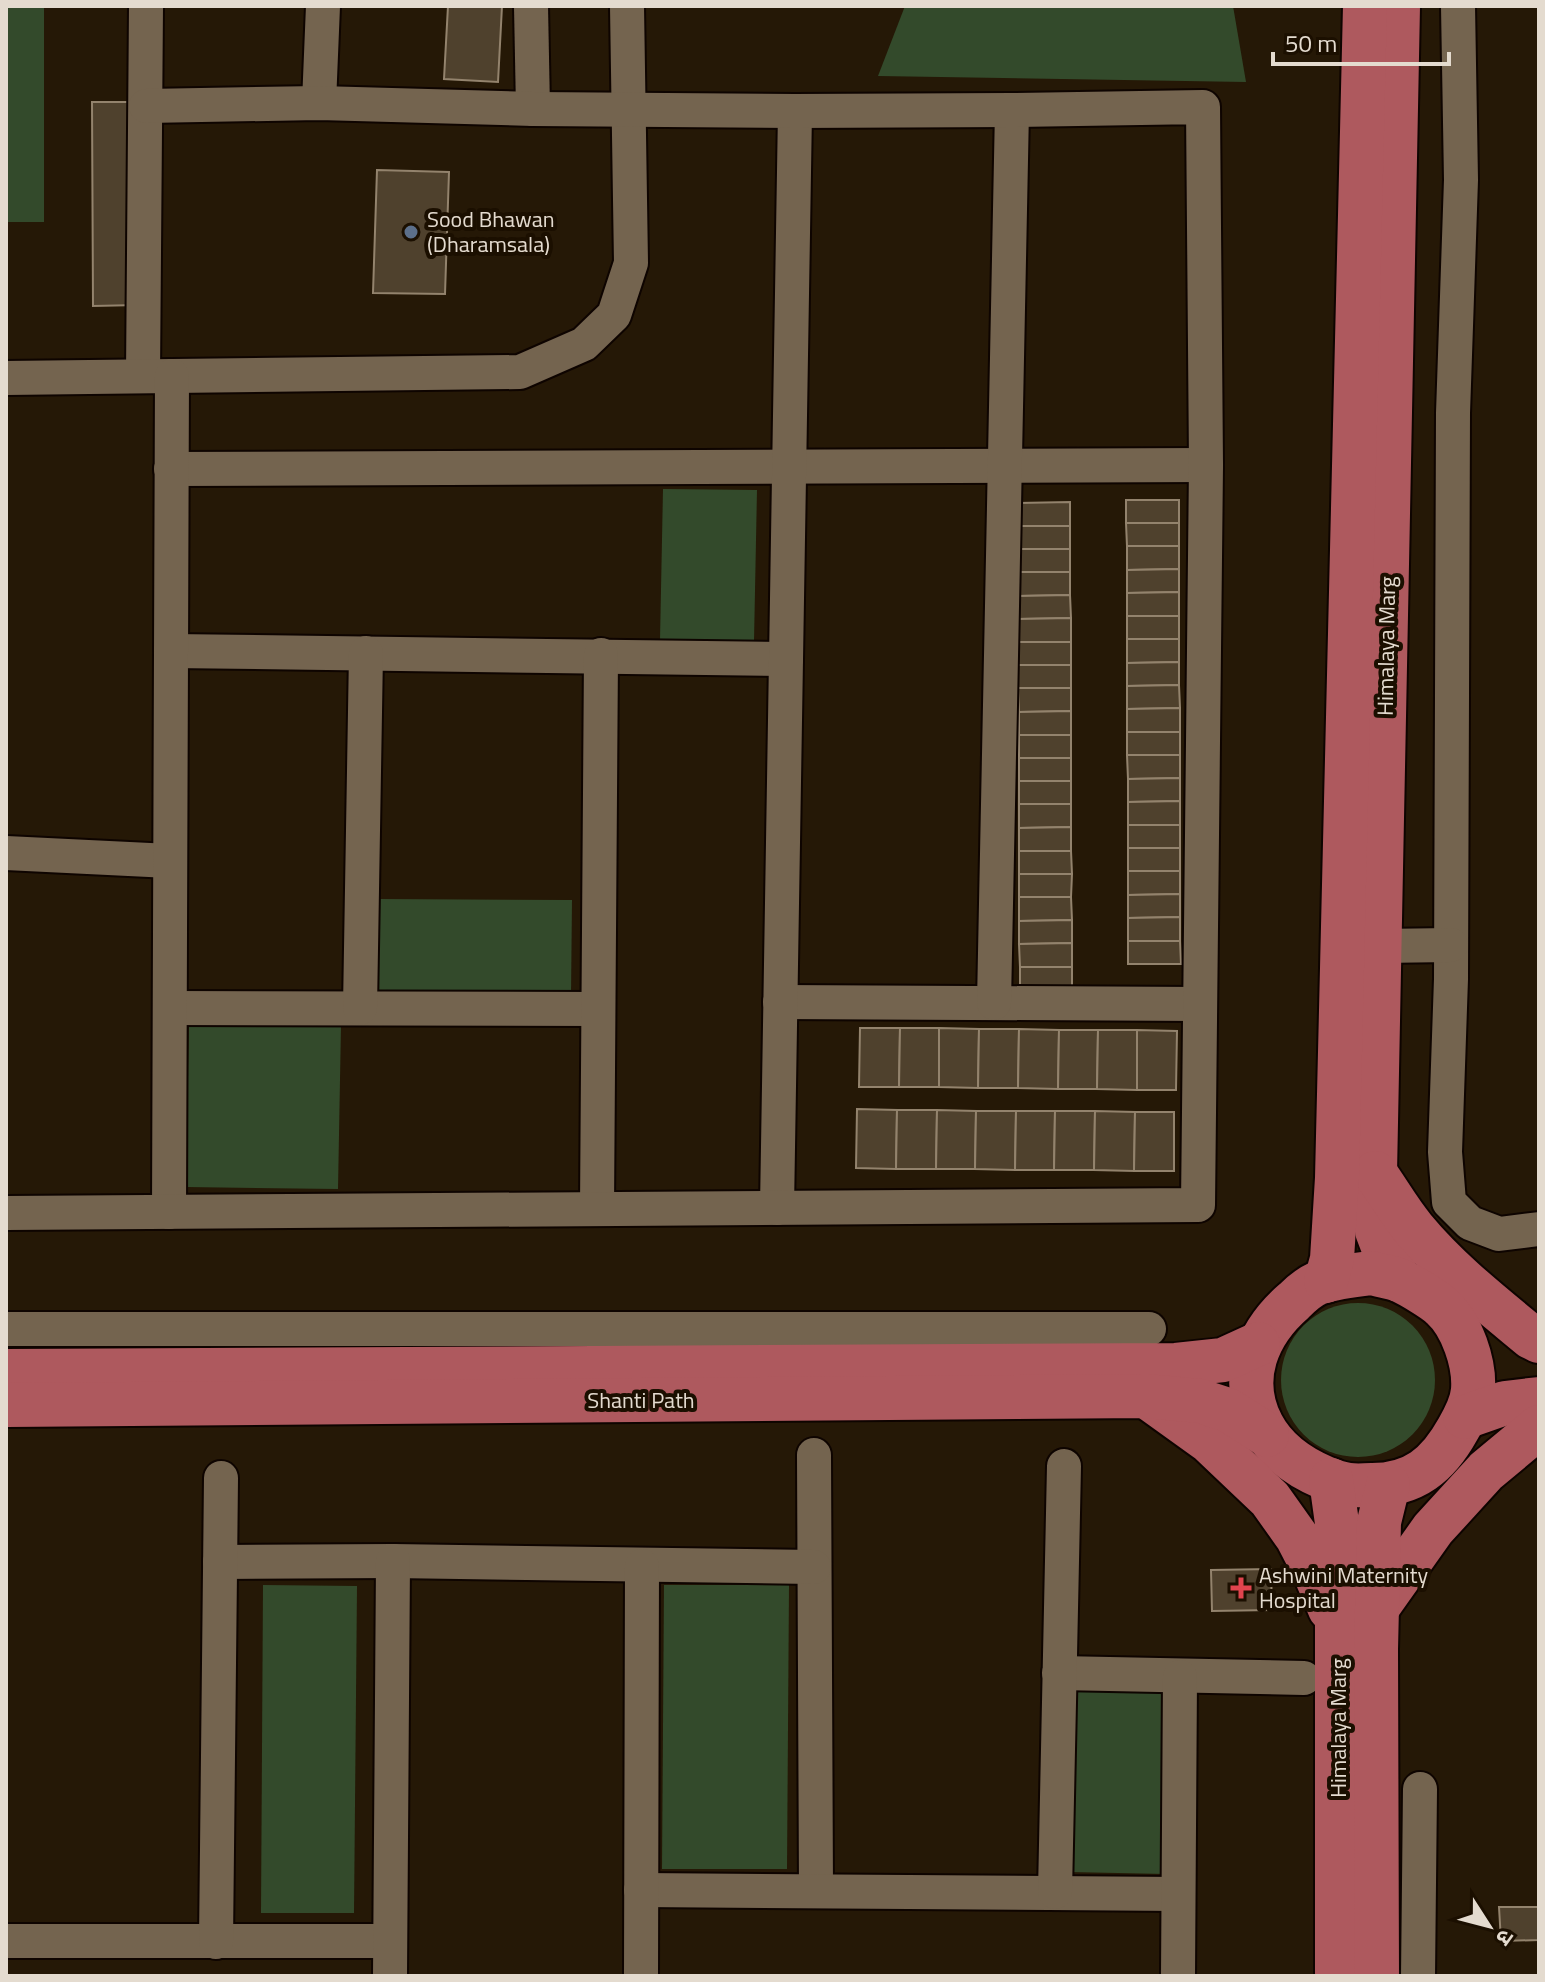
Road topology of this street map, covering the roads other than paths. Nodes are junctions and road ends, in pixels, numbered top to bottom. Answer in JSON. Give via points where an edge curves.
{"nodes":[{"id":1,"x":146,"y":6,"type":"edge"},
{"id":2,"x":323,"y":6,"type":"edge"},
{"id":3,"x":531,"y":6,"type":"edge"},
{"id":4,"x":627,"y":6,"type":"edge"},
{"id":5,"x":1365,"y":6,"type":"edge"},
{"id":6,"x":1398,"y":6,"type":"edge"},
{"id":7,"x":1458,"y":6,"type":"edge"},
{"id":8,"x":319,"y":103,"type":"junction"},
{"id":9,"x":146,"y":106,"type":"junction"},
{"id":10,"x":533,"y":109,"type":"junction"},
{"id":11,"x":628,"y":109,"type":"junction"},
{"id":12,"x":1012,"y":110,"type":"junction"},
{"id":13,"x":795,"y":111,"type":"junction"},
{"id":14,"x":158,"y":376,"type":"junction"},
{"id":15,"x":6,"y":378,"type":"edge"},
{"id":16,"x":1005,"y":465,"type":"junction"},
{"id":17,"x":1206,"y":465,"type":"junction"},
{"id":18,"x":789,"y":466,"type":"junction"},
{"id":19,"x":171,"y":469,"type":"junction"},
{"id":20,"x":171,"y":651,"type":"junction"},
{"id":21,"x":366,"y":653,"type":"junction"},
{"id":22,"x":601,"y":655,"type":"junction"},
{"id":23,"x":786,"y":659,"type":"junction"},
{"id":24,"x":6,"y":853,"type":"edge"},
{"id":25,"x":170,"y":861,"type":"junction"},
{"id":26,"x":1451,"y":945,"type":"junction"},
{"id":27,"x":1380,"y":946,"type":"junction"},
{"id":28,"x":780,"y":1002,"type":"junction"},
{"id":29,"x":994,"y":1003,"type":"junction"},
{"id":30,"x":1200,"y":1004,"type":"junction"},
{"id":31,"x":170,"y":1008,"type":"junction"},
{"id":32,"x":360,"y":1008,"type":"junction"},
{"id":33,"x":598,"y":1009,"type":"junction"},
{"id":34,"x":1375,"y":1173,"type":"junction"},
{"id":35,"x":597,"y":1208,"type":"junction"},
{"id":36,"x":777,"y":1208,"type":"junction"},
{"id":37,"x":169,"y":1212,"type":"junction"},
{"id":38,"x":6,"y":1213,"type":"edge"},
{"id":39,"x":1539,"y":1229,"type":"edge"},
{"id":40,"x":1400,"y":1280,"type":"junction"},
{"id":41,"x":1326,"y":1281,"type":"junction"},
{"id":42,"x":6,"y":1329,"type":"edge"},
{"id":43,"x":1149,"y":1329,"type":"dead end"},
{"id":44,"x":1465,"y":1339,"type":"junction"},
{"id":45,"x":1539,"y":1341,"type":"edge"},
{"id":46,"x":1258,"y":1344,"type":"junction"},
{"id":47,"x":1539,"y":1363,"type":"edge"},
{"id":48,"x":6,"y":1371,"type":"edge"},
{"id":49,"x":1146,"y":1396,"type":"junction"},
{"id":50,"x":1539,"y":1399,"type":"edge"},
{"id":51,"x":6,"y":1405,"type":"edge"},
{"id":52,"x":1465,"y":1417,"type":"junction"},
{"id":53,"x":1539,"y":1427,"type":"edge"},
{"id":54,"x":1267,"y":1435,"type":"junction"},
{"id":55,"x":814,"y":1455,"type":"dead end"},
{"id":56,"x":1064,"y":1466,"type":"dead end"},
{"id":57,"x":221,"y":1478,"type":"dead end"},
{"id":58,"x":1331,"y":1480,"type":"junction"},
{"id":59,"x":1388,"y":1485,"type":"junction"},
{"id":60,"x":393,"y":1561,"type":"junction"},
{"id":61,"x":220,"y":1562,"type":"junction"},
{"id":62,"x":642,"y":1566,"type":"junction"},
{"id":63,"x":814,"y":1567,"type":"junction"},
{"id":64,"x":1377,"y":1608,"type":"junction"},
{"id":65,"x":1338,"y":1630,"type":"junction"},
{"id":66,"x":1059,"y":1673,"type":"junction"},
{"id":67,"x":1180,"y":1677,"type":"junction"},
{"id":68,"x":1304,"y":1678,"type":"dead end"},
{"id":69,"x":1377,"y":1748,"type":"junction"},
{"id":70,"x":641,"y":1890,"type":"junction"},
{"id":71,"x":816,"y":1891,"type":"junction"},
{"id":72,"x":1055,"y":1892,"type":"junction"},
{"id":73,"x":1178,"y":1894,"type":"junction"},
{"id":74,"x":6,"y":1941,"type":"edge"},
{"id":75,"x":390,"y":1941,"type":"junction"},
{"id":76,"x":216,"y":1942,"type":"junction"},
{"id":77,"x":390,"y":1976,"type":"edge"},
{"id":78,"x":641,"y":1976,"type":"edge"},
{"id":79,"x":1178,"y":1976,"type":"edge"},
{"id":80,"x":1337,"y":1976,"type":"edge"},
{"id":81,"x":1377,"y":1976,"type":"edge"},
{"id":82,"x":1418,"y":1976,"type":"edge"}],
"edges":[{"from":1,"to":9,"type":"street"},
{"from":2,"to":8,"type":"street"},
{"from":3,"to":10,"type":"street"},
{"from":4,"to":11,"type":"street"},
{"from":5,"to":41,"type":"main road","name":"Himalaya Marg","via":[[1337,1178]]},
{"from":6,"to":27,"type":"main road","name":"Himalaya Marg"},
{"from":7,"to":26,"type":"street","via":[[1461,180],[1453,413]]},
{"from":8,"to":9,"type":"street"},
{"from":8,"to":10,"type":"street"},
{"from":9,"to":14,"type":"street"},
{"from":10,"to":11,"type":"street"},
{"from":11,"to":13,"type":"street"},
{"from":11,"to":14,"type":"street","via":[[631,263],[614,315],[584,344],[520,372]]},
{"from":12,"to":13,"type":"street"},
{"from":12,"to":16,"type":"street"},
{"from":12,"to":17,"type":"street","via":[[1203,107]]},
{"from":13,"to":18,"type":"street"},
{"from":14,"to":15,"type":"street"},
{"from":14,"to":19,"type":"street"},
{"from":16,"to":17,"type":"street"},
{"from":16,"to":18,"type":"street"},
{"from":16,"to":29,"type":"street"},
{"from":17,"to":30,"type":"street"},
{"from":18,"to":19,"type":"street"},
{"from":18,"to":23,"type":"street"},
{"from":19,"to":20,"type":"street"},
{"from":20,"to":21,"type":"street"},
{"from":20,"to":25,"type":"street"},
{"from":21,"to":22,"type":"street"},
{"from":21,"to":32,"type":"street"},
{"from":22,"to":23,"type":"street"},
{"from":22,"to":33,"type":"street"},
{"from":23,"to":28,"type":"street"},
{"from":24,"to":25,"type":"street"},
{"from":25,"to":31,"type":"street"},
{"from":26,"to":27,"type":"street"},
{"from":26,"to":39,"type":"street","via":[[1445,1152],[1449,1202],[1470,1223],[1499,1234]]},
{"from":27,"to":34,"type":"main road","name":"Himalaya Marg"},
{"from":28,"to":29,"type":"street"},
{"from":28,"to":36,"type":"street"},
{"from":29,"to":30,"type":"street"},
{"from":30,"to":36,"type":"street","via":[[1198,1205]]},
{"from":31,"to":32,"type":"street"},
{"from":31,"to":37,"type":"street"},
{"from":32,"to":33,"type":"street"},
{"from":33,"to":35,"type":"street"},
{"from":34,"to":40,"type":"main road","name":"Himalaya Marg","via":[[1377,1231]]},
{"from":34,"to":45,"type":"main road","via":[[1441,1259]]},
{"from":35,"to":36,"type":"street"},
{"from":35,"to":37,"type":"street"},
{"from":37,"to":38,"type":"street"},
{"from":40,"to":41,"type":"main road","via":[[1372,1273]]},
{"from":40,"to":44,"type":"main road","via":[[1442,1307]]},
{"from":41,"to":46,"type":"main road","via":[[1285,1308]]},
{"from":42,"to":43,"type":"street"},
{"from":44,"to":47,"type":"main road","via":[[1494,1358]]},
{"from":44,"to":52,"type":"main road","via":[[1473,1391]]},
{"from":46,"to":48,"type":"main road","via":[[1223,1360],[1176,1365]]},
{"from":46,"to":54,"type":"main road","via":[[1251,1390]]},
{"from":49,"to":51,"type":"main road","name":"Shanti Path"},
{"from":49,"to":54,"type":"main road","name":"Shanti Path","via":[[1200,1401],[1228,1410]]},
{"from":49,"to":65,"type":"main road","via":[[1210,1442],[1270,1499],[1303,1547]]},
{"from":50,"to":52,"type":"main road","via":[[1505,1403]]},
{"from":52,"to":59,"type":"main road","via":[[1427,1469]]},
{"from":53,"to":64,"type":"main road","via":[[1486,1471],[1433,1529]]},
{"from":54,"to":58,"type":"main road","via":[[1289,1458]]},
{"from":55,"to":63,"type":"street"},
{"from":56,"to":66,"type":"street"},
{"from":57,"to":61,"type":"street"},
{"from":58,"to":59,"type":"main road","via":[[1345,1486]]},
{"from":58,"to":65,"type":"main road","name":"Himalaya Marg"},
{"from":59,"to":64,"type":"main road","name":"Himalaya Marg","via":[[1379,1522]]},
{"from":60,"to":61,"type":"street"},
{"from":60,"to":62,"type":"street"},
{"from":60,"to":75,"type":"street"},
{"from":61,"to":76,"type":"street"},
{"from":62,"to":63,"type":"street"},
{"from":62,"to":70,"type":"street"},
{"from":63,"to":71,"type":"street"},
{"from":64,"to":69,"type":"main road","name":"Himalaya Marg"},
{"from":65,"to":80,"type":"main road","name":"Himalaya Marg"},
{"from":66,"to":67,"type":"street"},
{"from":66,"to":72,"type":"street"},
{"from":67,"to":68,"type":"street"},
{"from":67,"to":73,"type":"street"},
{"from":69,"to":81,"type":"main road","name":"Himalaya Marg"},
{"from":69,"to":82,"type":"street","via":[[1431,1789]]},
{"from":70,"to":71,"type":"street"},
{"from":70,"to":78,"type":"street"},
{"from":71,"to":72,"type":"street"},
{"from":72,"to":73,"type":"street"},
{"from":73,"to":79,"type":"street"},
{"from":74,"to":76,"type":"street"},
{"from":75,"to":76,"type":"street"},
{"from":75,"to":77,"type":"street"}]}
